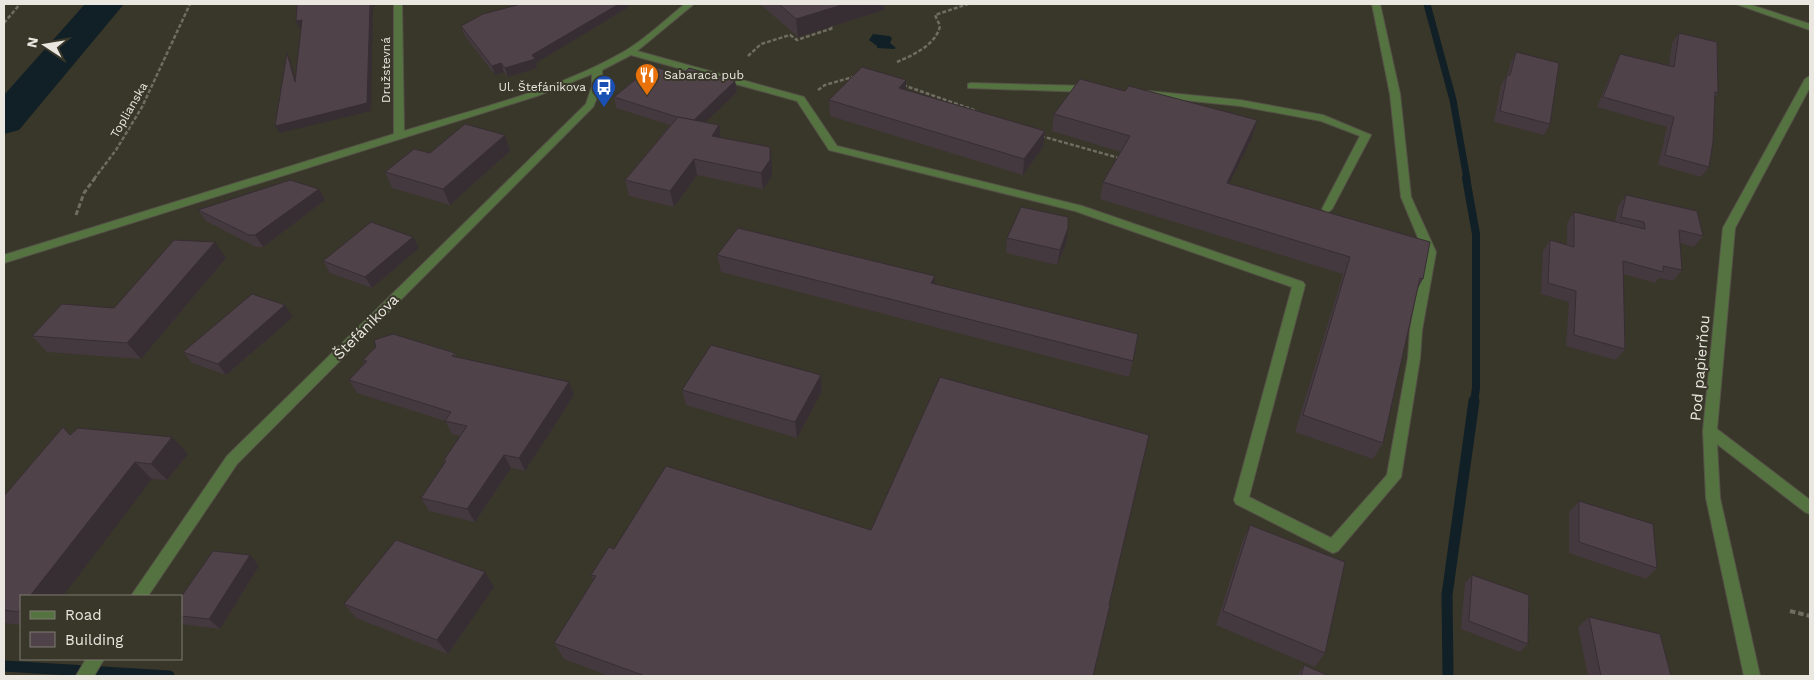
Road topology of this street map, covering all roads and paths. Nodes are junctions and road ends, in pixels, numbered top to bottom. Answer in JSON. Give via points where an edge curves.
{"nodes":[{"id":1,"x":20,"y":4,"type":"edge"},
{"id":2,"x":190,"y":4,"type":"edge"},
{"id":3,"x":398,"y":4,"type":"edge"},
{"id":4,"x":690,"y":4,"type":"edge"},
{"id":5,"x":968,"y":4,"type":"edge"},
{"id":6,"x":1376,"y":4,"type":"edge"},
{"id":7,"x":1740,"y":4,"type":"edge"},
{"id":8,"x":4,"y":23,"type":"edge"},
{"id":9,"x":830,"y":26,"type":"edge"},
{"id":10,"x":1810,"y":27,"type":"edge"},
{"id":11,"x":630,"y":52,"type":"junction"},
{"id":12,"x":748,"y":56,"type":"dead end"},
{"id":13,"x":897,"y":62,"type":"dead end"},
{"id":14,"x":597,"y":69,"type":"junction"},
{"id":15,"x":862,"y":76,"type":"edge"},
{"id":16,"x":1810,"y":79,"type":"edge"},
{"id":17,"x":902,"y":84,"type":"edge"},
{"id":18,"x":971,"y":86,"type":"dead end"},
{"id":19,"x":1104,"y":90,"type":"edge"},
{"id":20,"x":1134,"y":93,"type":"edge"},
{"id":21,"x":816,"y":95,"type":"dead end"},
{"id":22,"x":978,"y":112,"type":"edge"},
{"id":23,"x":1038,"y":134,"type":"edge"},
{"id":24,"x":399,"y":136,"type":"junction"},
{"id":25,"x":1121,"y":159,"type":"edge"},
{"id":26,"x":1327,"y":209,"type":"dead end"},
{"id":27,"x":74,"y":221,"type":"dead end"},
{"id":28,"x":4,"y":259,"type":"edge"},
{"id":29,"x":1710,"y":432,"type":"junction"},
{"id":30,"x":1810,"y":508,"type":"edge"},
{"id":31,"x":140,"y":595,"type":"edge"},
{"id":32,"x":1790,"y":611,"type":"dead end"},
{"id":33,"x":1810,"y":616,"type":"edge"},
{"id":34,"x":95,"y":660,"type":"edge"},
{"id":35,"x":84,"y":676,"type":"edge"},
{"id":36,"x":1752,"y":676,"type":"edge"}],
"edges":[{"from":1,"to":8,"type":"path"},
{"from":2,"to":27,"type":"path","name":"Toplianska","via":[[142,108],[84,193]]},
{"from":3,"to":24,"type":"street","name":"Družstevná"},
{"from":4,"to":11,"type":"street"},
{"from":5,"to":13,"type":"path","via":[[935,15],[940,31],[919,52]]},
{"from":6,"to":11,"type":"street","via":[[1395,94],[1406,197],[1430,252],[1394,477],[1333,546],[1241,500],[1299,285],[1078,208],[833,148],[801,99]]},
{"from":7,"to":10,"type":"street"},
{"from":9,"to":12,"type":"path","via":[[833,28],[797,40],[790,34],[761,44]]},
{"from":11,"to":14,"type":"street"},
{"from":14,"to":24,"type":"street","via":[[534,94]]},
{"from":14,"to":31,"type":"street","name":"Štefánikova","via":[[597,86],[590,105],[232,460]]},
{"from":15,"to":21,"type":"path","via":[[825,85],[818,89]]},
{"from":16,"to":29,"type":"street","name":"Pod papierňou","via":[[1729,228]]},
{"from":17,"to":22,"type":"path"},
{"from":18,"to":19,"type":"street"},
{"from":20,"to":26,"type":"street","via":[[1249,105],[1323,118],[1366,135]]},
{"from":23,"to":25,"type":"path"},
{"from":24,"to":28,"type":"street"},
{"from":29,"to":30,"type":"street"},
{"from":29,"to":36,"type":"street","name":"Pod papierňou","via":[[1713,498]]},
{"from":32,"to":33,"type":"path"},
{"from":34,"to":35,"type":"street"}]}
